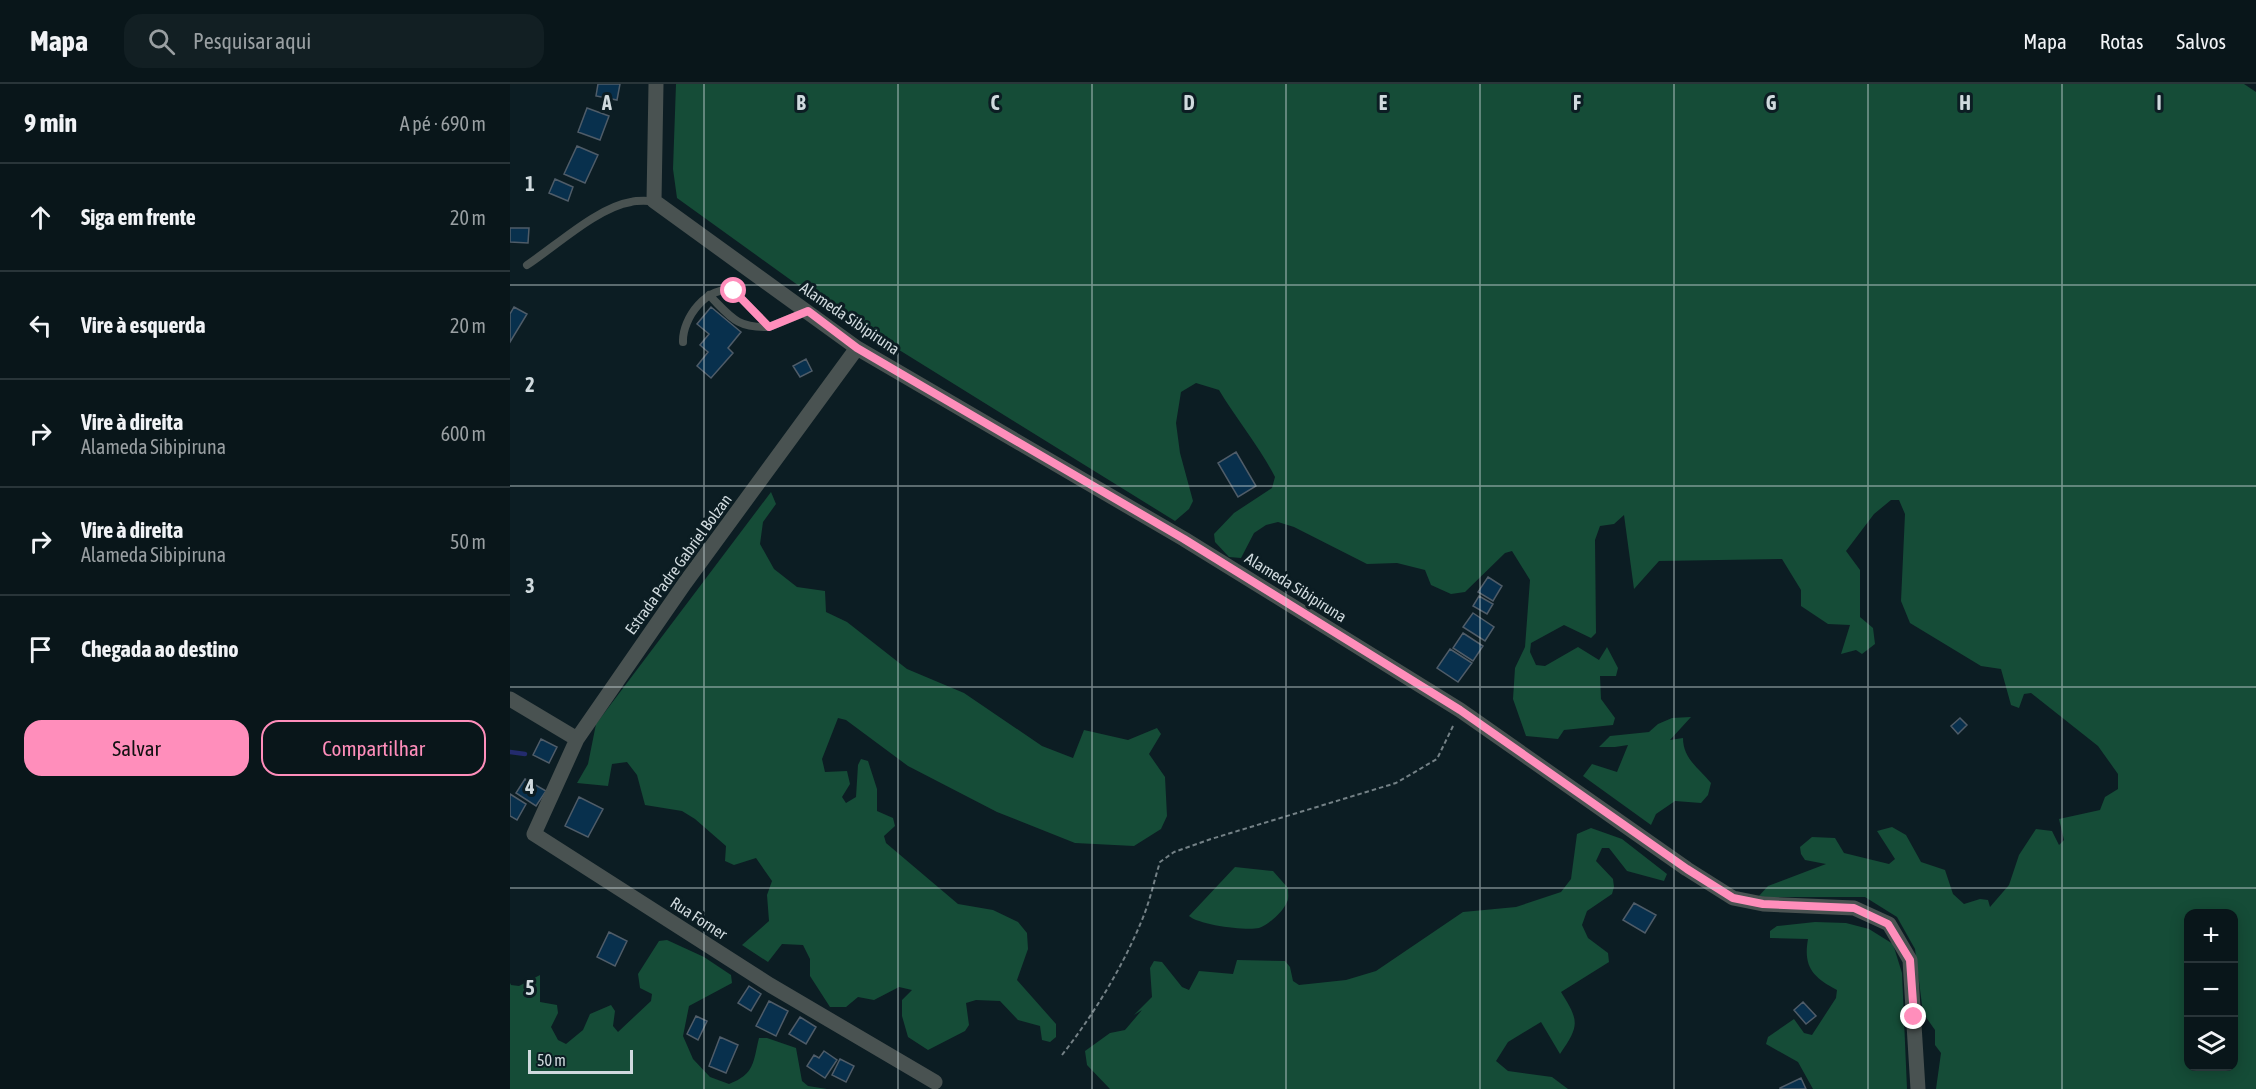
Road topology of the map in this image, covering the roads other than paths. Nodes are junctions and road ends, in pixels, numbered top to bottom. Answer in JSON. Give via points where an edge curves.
{"nodes":[{"id":1,"x":656,"y":84,"type":"edge"},
{"id":2,"x":654,"y":201,"type":"junction"},
{"id":3,"x":527,"y":265,"type":"dead end"},
{"id":4,"x":709,"y":295,"type":"junction"},
{"id":5,"x":808,"y":311,"type":"junction"},
{"id":6,"x":769,"y":327,"type":"junction"},
{"id":7,"x":683,"y":342,"type":"dead end"},
{"id":8,"x":857,"y":348,"type":"junction"},
{"id":9,"x":510,"y":699,"type":"edge"},
{"id":10,"x":577,"y":739,"type":"junction"},
{"id":11,"x":935,"y":1082,"type":"dead end"},
{"id":12,"x":1918,"y":1089,"type":"edge"}],
"edges":[{"from":1,"to":2,"type":"street"},
{"from":2,"to":3,"type":"lane","via":[[615,207]]},
{"from":2,"to":5,"type":"street","name":"Alameda Sibipiruna"},
{"from":4,"to":6,"type":"lane","via":[[746,327]]},
{"from":4,"to":6,"type":"lane","via":[[727,289],[734,291]]},
{"from":4,"to":7,"type":"lane","via":[[685,324]]},
{"from":5,"to":6,"type":"lane"},
{"from":5,"to":8,"type":"street","name":"Alameda Sibipiruna"},
{"from":8,"to":10,"type":"street","name":"Estrada Padre Gabriel Bolzan","via":[[685,583]]},
{"from":8,"to":12,"type":"street","name":"Alameda Sibipiruna","via":[[1184,539],[1460,710],[1733,898],[1763,904],[1854,908],[1888,924],[1910,960]]},
{"from":9,"to":10,"type":"street"},
{"from":10,"to":11,"type":"street","name":"Rua Forner","via":[[534,834],[770,985]]}]}
